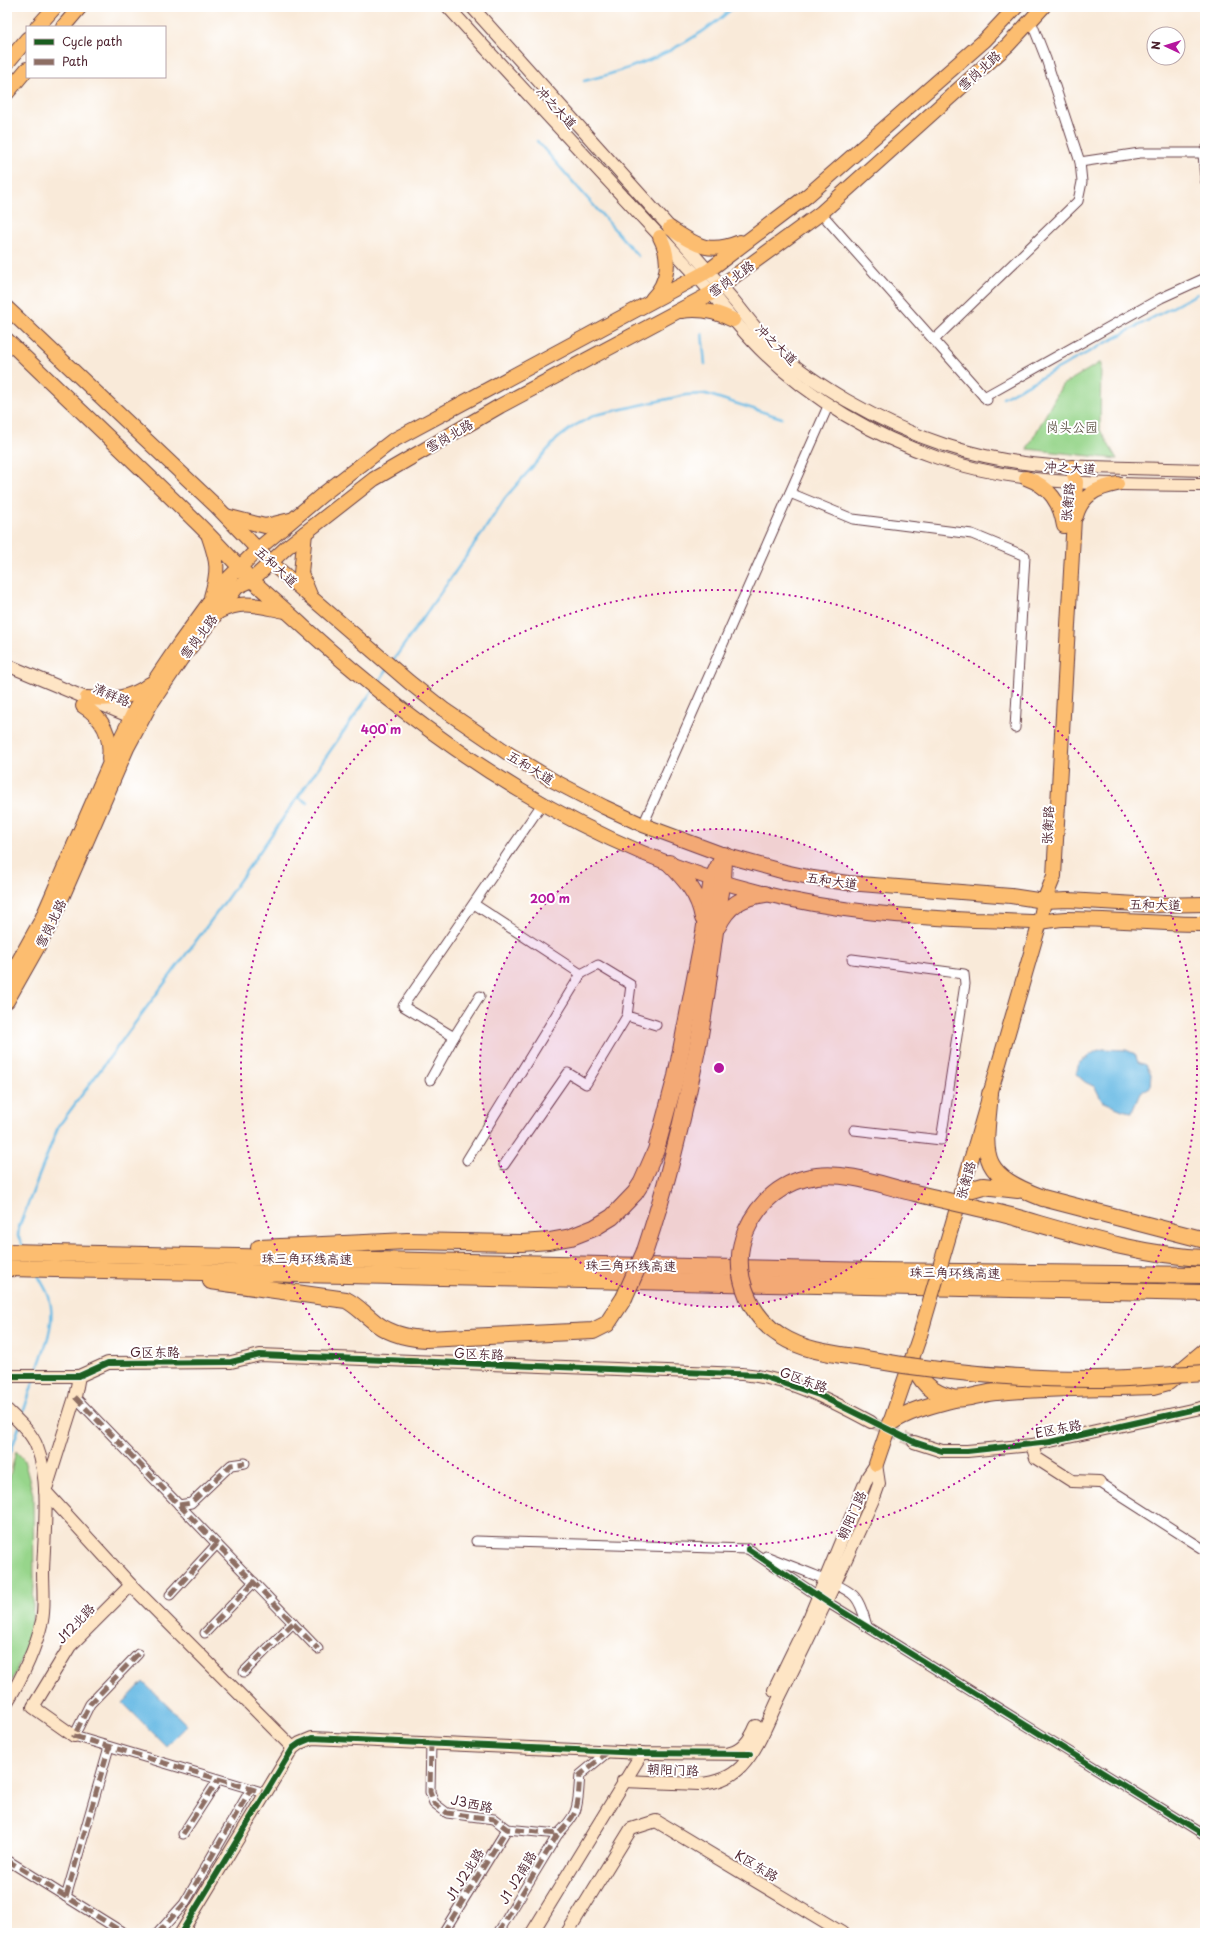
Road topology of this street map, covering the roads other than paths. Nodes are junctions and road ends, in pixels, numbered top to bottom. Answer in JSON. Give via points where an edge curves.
{"nodes":[{"id":1,"x":54,"y":7,"type":"edge"},
{"id":2,"x":80,"y":7,"type":"edge"},
{"id":3,"x":448,"y":7,"type":"edge"},
{"id":4,"x":472,"y":7,"type":"edge"},
{"id":5,"x":1016,"y":7,"type":"edge"},
{"id":6,"x":1042,"y":7,"type":"edge"},
{"id":7,"x":1031,"y":21,"type":"junction"},
{"id":8,"x":38,"y":26,"type":"edge"},
{"id":9,"x":64,"y":26,"type":"edge"},
{"id":10,"x":26,"y":40,"type":"edge"},
{"id":11,"x":7,"y":62,"type":"edge"},
{"id":12,"x":26,"y":71,"type":"edge"},
{"id":13,"x":7,"y":93,"type":"edge"},
{"id":14,"x":1204,"y":151,"type":"edge"},
{"id":15,"x":1080,"y":162,"type":"junction"},
{"id":16,"x":1205,"y":180,"type":"edge"},
{"id":17,"x":821,"y":213,"type":"junction"},
{"id":18,"x":665,"y":232,"type":"junction"},
{"id":19,"x":755,"y":235,"type":"junction"},
{"id":20,"x":703,"y":273,"type":"junction"},
{"id":21,"x":1205,"y":278,"type":"edge"},
{"id":22,"x":716,"y":290,"type":"junction"},
{"id":23,"x":648,"y":302,"type":"junction"},
{"id":24,"x":7,"y":308,"type":"edge"},
{"id":25,"x":671,"y":314,"type":"junction"},
{"id":26,"x":733,"y":320,"type":"junction"},
{"id":27,"x":7,"y":340,"type":"edge"},
{"id":28,"x":934,"y":340,"type":"junction"},
{"id":29,"x":829,"y":404,"type":"junction"},
{"id":30,"x":1072,"y":467,"type":"junction"},
{"id":31,"x":1205,"y":470,"type":"edge"},
{"id":32,"x":1026,"y":478,"type":"junction"},
{"id":33,"x":1071,"y":482,"type":"junction"},
{"id":34,"x":1117,"y":484,"type":"junction"},
{"id":35,"x":1205,"y":486,"type":"edge"},
{"id":36,"x":790,"y":493,"type":"junction"},
{"id":37,"x":226,"y":516,"type":"junction"},
{"id":38,"x":293,"y":519,"type":"junction"},
{"id":39,"x":1069,"y":526,"type":"junction"},
{"id":40,"x":305,"y":533,"type":"junction"},
{"id":41,"x":209,"y":535,"type":"junction"},
{"id":42,"x":258,"y":549,"type":"junction"},
{"id":43,"x":270,"y":562,"type":"junction"},
{"id":44,"x":240,"y":567,"type":"junction"},
{"id":45,"x":252,"y":580,"type":"junction"},
{"id":46,"x":312,"y":599,"type":"junction"},
{"id":47,"x":212,"y":608,"type":"junction"},
{"id":48,"x":286,"y":611,"type":"junction"},
{"id":49,"x":7,"y":665,"type":"edge"},
{"id":50,"x":7,"y":674,"type":"edge"},
{"id":51,"x":153,"y":681,"type":"junction"},
{"id":52,"x":85,"y":702,"type":"junction"},
{"id":53,"x":132,"y":722,"type":"junction"},
{"id":54,"x":1015,"y":728,"type":"dead end"},
{"id":55,"x":108,"y":767,"type":"junction"},
{"id":56,"x":542,"y":804,"type":"junction"},
{"id":57,"x":643,"y":824,"type":"junction"},
{"id":58,"x":724,"y":855,"type":"junction"},
{"id":59,"x":669,"y":863,"type":"junction"},
{"id":60,"x":718,"y":880,"type":"junction"},
{"id":61,"x":764,"y":894,"type":"junction"},
{"id":62,"x":1045,"y":897,"type":"junction"},
{"id":63,"x":474,"y":904,"type":"junction"},
{"id":64,"x":1205,"y":904,"type":"edge"},
{"id":65,"x":1040,"y":922,"type":"junction"},
{"id":66,"x":1205,"y":924,"type":"edge"},
{"id":67,"x":709,"y":934,"type":"junction"},
{"id":68,"x":852,"y":959,"type":"dead end"},
{"id":69,"x":580,"y":974,"type":"junction"},
{"id":70,"x":7,"y":982,"type":"edge"},
{"id":71,"x":480,"y":996,"type":"dead end"},
{"id":72,"x":7,"y":1001,"type":"edge"},
{"id":73,"x":627,"y":1016,"type":"junction"},
{"id":74,"x":656,"y":1025,"type":"dead end"},
{"id":75,"x":454,"y":1037,"type":"junction"},
{"id":76,"x":687,"y":1059,"type":"junction"},
{"id":77,"x":430,"y":1080,"type":"dead end"},
{"id":78,"x":990,"y":1094,"type":"junction"},
{"id":79,"x":854,"y":1130,"type":"dead end"},
{"id":80,"x":467,"y":1160,"type":"dead end"},
{"id":81,"x":504,"y":1165,"type":"dead end"},
{"id":82,"x":1022,"y":1190,"type":"junction"},
{"id":83,"x":962,"y":1192,"type":"junction"},
{"id":84,"x":1205,"y":1240,"type":"edge"},
{"id":85,"x":9,"y":1252,"type":"edge"},
{"id":86,"x":1205,"y":1258,"type":"edge"},
{"id":87,"x":136,"y":1262,"type":"junction"},
{"id":88,"x":13,"y":1268,"type":"edge"},
{"id":89,"x":1205,"y":1275,"type":"edge"},
{"id":90,"x":1205,"y":1293,"type":"edge"},
{"id":91,"x":1205,"y":1351,"type":"edge"},
{"id":92,"x":912,"y":1361,"type":"junction"},
{"id":93,"x":1205,"y":1374,"type":"edge"},
{"id":94,"x":12,"y":1376,"type":"edge"},
{"id":95,"x":79,"y":1376,"type":"junction"},
{"id":96,"x":75,"y":1397,"type":"junction"},
{"id":97,"x":954,"y":1399,"type":"junction"},
{"id":98,"x":1205,"y":1407,"type":"edge"},
{"id":99,"x":7,"y":1410,"type":"edge"},
{"id":100,"x":872,"y":1422,"type":"tunnel mouth"},
{"id":101,"x":890,"y":1423,"type":"junction"},
{"id":102,"x":914,"y":1442,"type":"tunnel mouth"},
{"id":103,"x":1032,"y":1445,"type":"junction"},
{"id":104,"x":245,"y":1463,"type":"dead end"},
{"id":105,"x":876,"y":1464,"type":"joint"},
{"id":106,"x":1099,"y":1482,"type":"joint"},
{"id":107,"x":45,"y":1491,"type":"junction"},
{"id":108,"x":179,"y":1505,"type":"junction"},
{"id":109,"x":476,"y":1541,"type":"dead end"},
{"id":110,"x":217,"y":1544,"type":"junction"},
{"id":111,"x":748,"y":1549,"type":"junction"},
{"id":112,"x":1205,"y":1550,"type":"edge"},
{"id":113,"x":254,"y":1582,"type":"junction"},
{"id":114,"x":830,"y":1582,"type":"junction"},
{"id":115,"x":131,"y":1586,"type":"junction"},
{"id":116,"x":170,"y":1595,"type":"dead end"},
{"id":117,"x":822,"y":1599,"type":"junction"},
{"id":118,"x":292,"y":1623,"type":"junction"},
{"id":119,"x":867,"y":1626,"type":"junction"},
{"id":120,"x":205,"y":1633,"type":"dead end"},
{"id":121,"x":318,"y":1649,"type":"dead end"},
{"id":122,"x":138,"y":1654,"type":"dead end"},
{"id":123,"x":244,"y":1672,"type":"dead end"},
{"id":124,"x":7,"y":1702,"type":"edge"},
{"id":125,"x":74,"y":1736,"type":"junction"},
{"id":126,"x":431,"y":1742,"type":"junction"},
{"id":127,"x":109,"y":1747,"type":"junction"},
{"id":128,"x":293,"y":1748,"type":"junction"},
{"id":129,"x":609,"y":1751,"type":"junction"},
{"id":130,"x":642,"y":1753,"type":"junction"},
{"id":131,"x":721,"y":1754,"type":"junction"},
{"id":132,"x":750,"y":1754,"type":"junction"},
{"id":133,"x":218,"y":1780,"type":"junction"},
{"id":134,"x":623,"y":1781,"type":"junction"},
{"id":135,"x":251,"y":1789,"type":"junction"},
{"id":136,"x":265,"y":1793,"type":"junction"},
{"id":137,"x":507,"y":1829,"type":"junction"},
{"id":138,"x":183,"y":1834,"type":"dead end"},
{"id":139,"x":558,"y":1834,"type":"junction"},
{"id":140,"x":1205,"y":1836,"type":"edge"},
{"id":141,"x":7,"y":1860,"type":"edge"},
{"id":142,"x":66,"y":1897,"type":"junction"},
{"id":143,"x":124,"y":1933,"type":"edge"},
{"id":144,"x":158,"y":1933,"type":"edge"},
{"id":145,"x":181,"y":1933,"type":"edge"},
{"id":146,"x":443,"y":1933,"type":"edge"},
{"id":147,"x":498,"y":1933,"type":"edge"},
{"id":148,"x":532,"y":1933,"type":"edge"},
{"id":149,"x":568,"y":1933,"type":"edge"},
{"id":150,"x":842,"y":1933,"type":"edge"}],
"edges":[{"from":1,"to":8,"type":"main road"},
{"from":2,"to":9,"type":"main road"},
{"from":3,"to":18,"type":"street","name":"冲之大道","via":[[521,88]]},
{"from":4,"to":18,"type":"street","name":"冲之大道"},
{"from":5,"to":19,"type":"main road","name":"雪岗北路","via":[[986,40],[807,196]]},
{"from":6,"to":7,"type":"main road","name":"雪岗北路"},
{"from":7,"to":15,"type":"street"},
{"from":7,"to":17,"type":"main road","name":"雪岗北路","via":[[1008,45]]},
{"from":10,"to":11,"type":"main road"},
{"from":12,"to":13,"type":"main road"},
{"from":14,"to":15,"type":"street","via":[[1140,153]]},
{"from":14,"to":16,"type":"street"},
{"from":15,"to":28,"type":"street","via":[[1082,182],[1078,201]]},
{"from":17,"to":22,"type":"main road","name":"雪岗北路"},
{"from":17,"to":28,"type":"street"},
{"from":18,"to":19,"type":"main road","via":[[713,249],[731,246]]},
{"from":18,"to":20,"type":"street","name":"冲之大道"},
{"from":18,"to":23,"type":"main road","via":[[666,272],[662,286]]},
{"from":19,"to":20,"type":"main road","name":"雪岗北路"},
{"from":20,"to":22,"type":"street","name":"冲之大道"},
{"from":20,"to":23,"type":"main road","name":"雪岗北路"},
{"from":21,"to":28,"type":"street","via":[[1162,298],[986,398]]},
{"from":22,"to":25,"type":"main road","name":"雪岗北路"},
{"from":22,"to":26,"type":"street","name":"冲之大道"},
{"from":22,"to":30,"type":"street","name":"冲之大道","via":[[783,356],[832,392],[882,420],[935,443],[981,457]]},
{"from":23,"to":38,"type":"main road","name":"雪岗北路","via":[[392,441]]},
{"from":24,"to":37,"type":"main road","name":"五和大道"},
{"from":25,"to":26,"type":"main road","via":[[705,310]]},
{"from":25,"to":40,"type":"main road","name":"雪岗北路","via":[[500,406],[374,479]]},
{"from":26,"to":29,"type":"street","name":"冲之大道","via":[[780,368]]},
{"from":27,"to":41,"type":"main road","name":"五和大道"},
{"from":29,"to":32,"type":"street","name":"冲之大道","via":[[869,428],[916,450],[967,467]]},
{"from":29,"to":36,"type":"street"},
{"from":30,"to":31,"type":"street","name":"冲之大道"},
{"from":30,"to":33,"type":"main road","name":"张衡路"},
{"from":32,"to":33,"type":"street","name":"冲之大道"},
{"from":32,"to":39,"type":"main road","via":[[1051,493]]},
{"from":33,"to":34,"type":"street","name":"冲之大道"},
{"from":33,"to":39,"type":"main road","name":"张衡路"},
{"from":34,"to":35,"type":"street","name":"冲之大道"},
{"from":34,"to":39,"type":"main road","via":[[1105,486],[1088,496],[1080,504]]},
{"from":36,"to":54,"type":"street","via":[[853,519],[972,534],[1025,556]]},
{"from":36,"to":57,"type":"street"},
{"from":37,"to":38,"type":"main road","via":[[265,526]]},
{"from":37,"to":42,"type":"main road","name":"五和大道"},
{"from":38,"to":42,"type":"main road","name":"雪岗北路"},
{"from":39,"to":62,"type":"main road","name":"张衡路","via":[[1047,834]]},
{"from":40,"to":43,"type":"main road","name":"雪岗北路"},
{"from":40,"to":46,"type":"main road","via":[[301,573]]},
{"from":41,"to":44,"type":"main road","name":"五和大道"},
{"from":41,"to":47,"type":"main road","via":[[218,562]]},
{"from":42,"to":43,"type":"main road","name":"五和大道"},
{"from":42,"to":44,"type":"main road","name":"雪岗北路"},
{"from":43,"to":45,"type":"main road","name":"雪岗北路"},
{"from":43,"to":46,"type":"main road","name":"五和大道"},
{"from":44,"to":45,"type":"main road","name":"五和大道"},
{"from":44,"to":47,"type":"main road","name":"雪岗北路"},
{"from":45,"to":47,"type":"main road","name":"雪岗北路","via":[[237,587]]},
{"from":45,"to":48,"type":"main road","name":"五和大道"},
{"from":46,"to":57,"type":"main road","name":"五和大道","via":[[409,682],[508,754],[554,781]]},
{"from":47,"to":48,"type":"main road","via":[[251,604]]},
{"from":47,"to":51,"type":"main road","name":"雪岗北路"},
{"from":47,"to":53,"type":"main road","name":"雪岗北路","via":[[181,659]]},
{"from":48,"to":56,"type":"main road","name":"五和大道","via":[[396,706],[469,758]]},
{"from":49,"to":52,"type":"street","name":"清祥路"},
{"from":50,"to":52,"type":"street","name":"清祥路"},
{"from":51,"to":52,"type":"main road","via":[[144,689],[124,697]]},
{"from":51,"to":53,"type":"main road","name":"雪岗北路"},
{"from":52,"to":53,"type":"street","name":"清祥路"},
{"from":52,"to":55,"type":"main road","via":[[105,728],[110,751]]},
{"from":53,"to":55,"type":"main road","name":"雪岗北路"},
{"from":53,"to":72,"type":"main road","name":"雪岗北路","via":[[127,748],[50,925]]},
{"from":55,"to":70,"type":"main road","name":"雪岗北路","via":[[41,921]]},
{"from":56,"to":59,"type":"main road","name":"五和大道","via":[[593,830]]},
{"from":56,"to":63,"type":"street"},
{"from":57,"to":58,"type":"main road","name":"五和大道"},
{"from":58,"to":60,"type":"highway"},
{"from":58,"to":62,"type":"main road","name":"五和大道","via":[[785,872],[848,883]]},
{"from":59,"to":60,"type":"main road","name":"五和大道"},
{"from":59,"to":67,"type":"highway","via":[[696,896]]},
{"from":60,"to":61,"type":"main road","name":"五和大道"},
{"from":60,"to":67,"type":"highway"},
{"from":61,"to":65,"type":"main road","name":"五和大道","via":[[889,916]]},
{"from":61,"to":67,"type":"highway","via":[[739,900]]},
{"from":62,"to":64,"type":"main road","name":"五和大道","via":[[1154,905]]},
{"from":62,"to":65,"type":"main road","name":"张衡路"},
{"from":63,"to":69,"type":"street"},
{"from":63,"to":75,"type":"street","via":[[403,1006]]},
{"from":65,"to":66,"type":"main road","name":"五和大道","via":[[1062,919]]},
{"from":65,"to":78,"type":"main road","name":"张衡路"},
{"from":67,"to":76,"type":"highway"},
{"from":68,"to":79,"type":"street","via":[[964,974],[965,984],[941,1140]]},
{"from":69,"to":73,"type":"street","via":[[598,965],[631,985]]},
{"from":69,"to":80,"type":"street"},
{"from":71,"to":75,"type":"street"},
{"from":73,"to":74,"type":"street"},
{"from":73,"to":81,"type":"street","via":[[586,1084],[568,1073]]},
{"from":75,"to":77,"type":"street"},
{"from":76,"to":87,"type":"highway","via":[[650,1168],[635,1193],[612,1217],[571,1237],[522,1243],[342,1243]]},
{"from":76,"to":87,"type":"highway","bridge":true,"via":[[660,1205],[645,1251],[624,1298],[607,1324],[593,1331],[413,1338],[391,1332],[352,1303],[339,1299]]},
{"from":78,"to":82,"type":"highway","via":[[987,1157],[998,1174]]},
{"from":78,"to":83,"type":"main road","name":"张衡路"},
{"from":82,"to":83,"type":"highway","via":[[983,1186]]},
{"from":82,"to":84,"type":"highway","via":[[1043,1198]]},
{"from":83,"to":92,"type":"main road","name":"张衡路","bridge":true},
{"from":85,"to":87,"type":"highway","name":"珠三角环线高速","via":[[57,1253]]},
{"from":86,"to":93,"type":"highway","bridge":true,"via":[[1127,1248],[1008,1215],[835,1176],[803,1178],[772,1195],[751,1219],[740,1254],[741,1276],[756,1313],[782,1338],[800,1346],[958,1373],[1092,1379]]},
{"from":87,"to":88,"type":"highway","name":"珠三角环线高速","via":[[64,1269]]},
{"from":87,"to":89,"type":"highway","name":"珠三角环线高速"},
{"from":87,"to":90,"type":"highway","name":"珠三角环线高速"},
{"from":91,"to":97,"type":"highway","via":[[1168,1382],[1153,1386],[995,1392]]},
{"from":92,"to":97,"type":"highway","via":[[918,1376],[926,1385],[938,1394]]},
{"from":92,"to":101,"type":"main road","name":"张衡路"},
{"from":94,"to":95,"type":"street"},
{"from":95,"to":96,"type":"street"},
{"from":95,"to":100,"type":"street","name":"G区东路","via":[[108,1363],[231,1362],[260,1355],[742,1374],[777,1380],[819,1395]]},
{"from":96,"to":107,"type":"street"},
{"from":96,"to":108,"type":"street"},
{"from":97,"to":101,"type":"highway","via":[[904,1414]]},
{"from":98,"to":103,"type":"street","name":"E区东路"},
{"from":99,"to":107,"type":"street","via":[[30,1434],[37,1446]]},
{"from":101,"to":105,"type":"main road","name":"张衡路"},
{"from":102,"to":103,"type":"street","name":"E区东路","via":[[942,1451]]},
{"from":103,"to":106,"type":"street","via":[[1036,1458],[1072,1480]]},
{"from":104,"to":108,"type":"street","via":[[231,1465],[191,1503]]},
{"from":105,"to":114,"type":"street","name":"朝阳门路","via":[[868,1476]]},
{"from":106,"to":112,"type":"street"},
{"from":107,"to":115,"type":"street"},
{"from":107,"to":124,"type":"street","via":[[42,1619],[32,1655]]},
{"from":108,"to":110,"type":"street"},
{"from":109,"to":111,"type":"street"},
{"from":110,"to":113,"type":"street"},
{"from":110,"to":116,"type":"street"},
{"from":111,"to":114,"type":"street"},
{"from":111,"to":117,"type":"street"},
{"from":113,"to":118,"type":"street"},
{"from":113,"to":120,"type":"street"},
{"from":114,"to":117,"type":"street","name":"朝阳门路"},
{"from":114,"to":119,"type":"street","via":[[856,1597]]},
{"from":115,"to":125,"type":"street","name":"J12北路","via":[[70,1646],[34,1707]]},
{"from":115,"to":128,"type":"street"},
{"from":117,"to":119,"type":"street"},
{"from":117,"to":131,"type":"street","name":"朝阳门路","via":[[810,1616],[754,1732],[738,1750]]},
{"from":117,"to":132,"type":"street","name":"朝阳门路"},
{"from":118,"to":121,"type":"street"},
{"from":118,"to":123,"type":"street"},
{"from":119,"to":140,"type":"street"},
{"from":122,"to":125,"type":"street","via":[[90,1704]]},
{"from":125,"to":127,"type":"street"},
{"from":126,"to":128,"type":"street","via":[[320,1737],[306,1740]]},
{"from":126,"to":129,"type":"street"},
{"from":126,"to":137,"type":"street","name":"J3西路","via":[[430,1792],[434,1803],[446,1813],[494,1819]]},
{"from":127,"to":133,"type":"street"},
{"from":127,"to":142,"type":"street"},
{"from":128,"to":136,"type":"street"},
{"from":129,"to":130,"type":"street"},
{"from":129,"to":139,"type":"street","via":[[580,1775],[577,1810],[572,1820]]},
{"from":130,"to":131,"type":"street"},
{"from":130,"to":134,"type":"street"},
{"from":131,"to":132,"type":"street"},
{"from":132,"to":134,"type":"street","name":"朝阳门路","via":[[734,1773],[710,1783]]},
{"from":133,"to":135,"type":"street"},
{"from":133,"to":138,"type":"street"},
{"from":134,"to":148,"type":"street"},
{"from":135,"to":136,"type":"street"},
{"from":135,"to":144,"type":"street","via":[[184,1904]]},
{"from":136,"to":145,"type":"street"},
{"from":137,"to":139,"type":"street","name":"J3西路"},
{"from":137,"to":146,"type":"street","name":"J1 J2北路"},
{"from":139,"to":147,"type":"street","name":"J1 J2南路"},
{"from":141,"to":142,"type":"street"},
{"from":142,"to":143,"type":"street"},
{"from":149,"to":150,"type":"street","name":"K区东路","via":[[631,1829],[656,1821]]}]}
